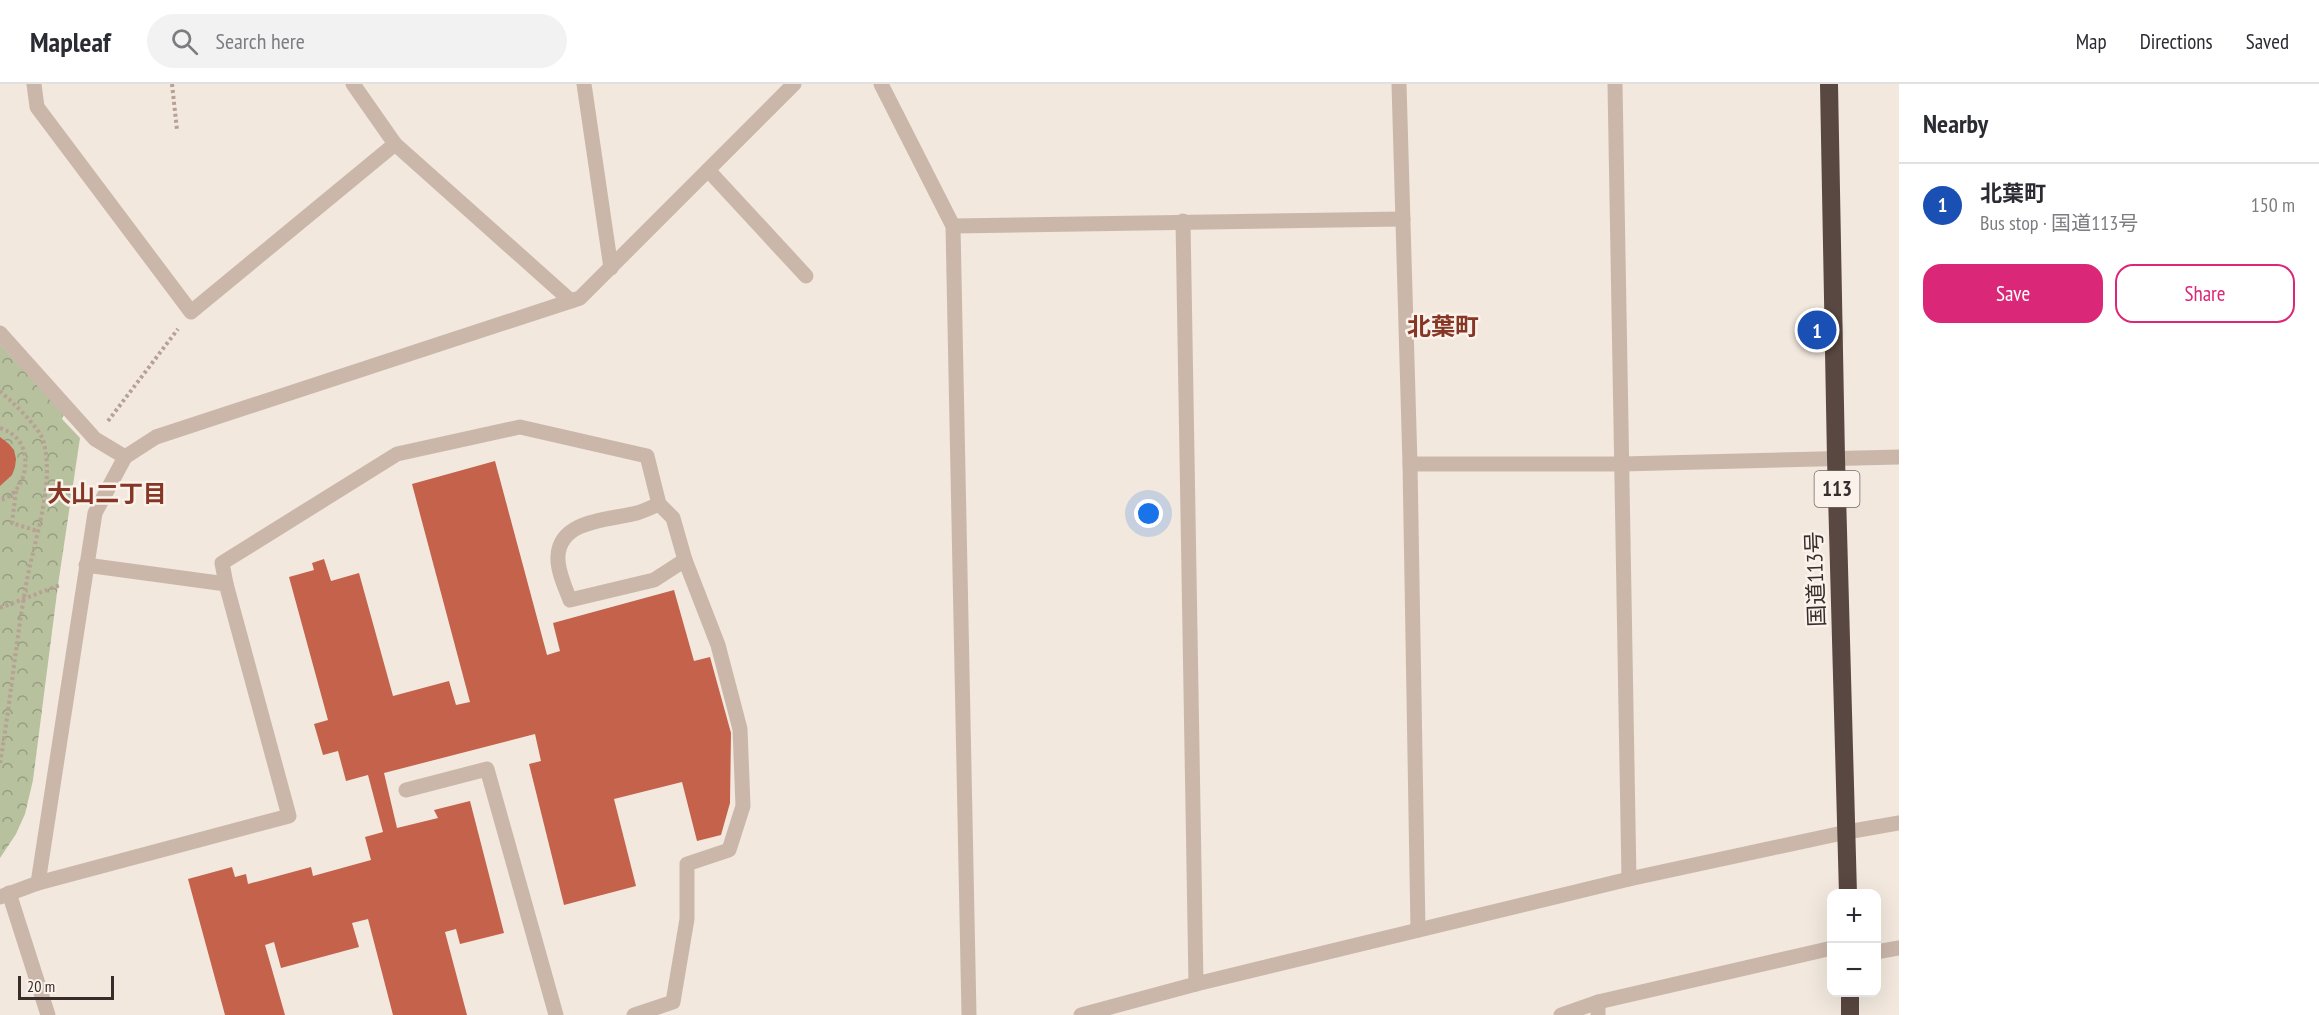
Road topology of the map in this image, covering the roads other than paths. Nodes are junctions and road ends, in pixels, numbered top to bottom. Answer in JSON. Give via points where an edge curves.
{"nodes":[{"id":1,"x":34,"y":84,"type":"edge"},
{"id":2,"x":353,"y":84,"type":"edge"},
{"id":3,"x":584,"y":84,"type":"edge"},
{"id":4,"x":794,"y":84,"type":"edge"},
{"id":5,"x":881,"y":84,"type":"edge"},
{"id":6,"x":1399,"y":84,"type":"edge"},
{"id":7,"x":1615,"y":84,"type":"edge"},
{"id":8,"x":1829,"y":84,"type":"edge"},
{"id":9,"x":395,"y":144,"type":"junction"},
{"id":10,"x":708,"y":170,"type":"junction"},
{"id":11,"x":1403,"y":219,"type":"junction"},
{"id":12,"x":1183,"y":221,"type":"junction"},
{"id":13,"x":953,"y":226,"type":"junction"},
{"id":14,"x":610,"y":268,"type":"junction"},
{"id":15,"x":806,"y":276,"type":"dead end"},
{"id":16,"x":571,"y":301,"type":"junction"},
{"id":17,"x":0,"y":333,"type":"edge"},
{"id":18,"x":125,"y":457,"type":"junction"},
{"id":19,"x":1899,"y":457,"type":"edge"},
{"id":20,"x":1836,"y":458,"type":"junction"},
{"id":21,"x":1410,"y":464,"type":"junction"},
{"id":22,"x":1622,"y":464,"type":"junction"},
{"id":23,"x":658,"y":504,"type":"junction"},
{"id":24,"x":685,"y":560,"type":"junction"},
{"id":25,"x":86,"y":565,"type":"junction"},
{"id":26,"x":226,"y":584,"type":"junction"},
{"id":27,"x":406,"y":790,"type":"dead end"},
{"id":28,"x":1899,"y":823,"type":"edge"},
{"id":29,"x":1847,"y":832,"type":"junction"},
{"id":30,"x":1629,"y":879,"type":"junction"},
{"id":31,"x":38,"y":883,"type":"junction"},
{"id":32,"x":1848,"y":889,"type":"edge"},
{"id":33,"x":5,"y":895,"type":"edge"},
{"id":34,"x":1418,"y":930,"type":"junction"},
{"id":35,"x":1899,"y":948,"type":"edge"},
{"id":36,"x":1827,"y":949,"type":"edge"},
{"id":37,"x":1881,"y":951,"type":"edge"},
{"id":38,"x":1196,"y":984,"type":"junction"},
{"id":39,"x":1850,"y":997,"type":"edge"},
{"id":40,"x":1598,"y":1009,"type":"edge"},
{"id":41,"x":48,"y":1015,"type":"edge"},
{"id":42,"x":556,"y":1015,"type":"edge"},
{"id":43,"x":634,"y":1015,"type":"edge"},
{"id":44,"x":969,"y":1015,"type":"edge"},
{"id":45,"x":1081,"y":1015,"type":"edge"},
{"id":46,"x":1561,"y":1015,"type":"edge"},
{"id":47,"x":1850,"y":1015,"type":"edge"}],
"edges":[{"from":1,"to":9,"type":"street","via":[[37,107],[191,312]]},
{"from":2,"to":9,"type":"street"},
{"from":3,"to":14,"type":"street"},
{"from":4,"to":10,"type":"street"},
{"from":5,"to":13,"type":"street"},
{"from":6,"to":11,"type":"street"},
{"from":7,"to":22,"type":"street"},
{"from":8,"to":20,"type":"highway","name":"国道113号","number":"113"},
{"from":9,"to":16,"type":"street"},
{"from":10,"to":14,"type":"street"},
{"from":10,"to":15,"type":"street"},
{"from":11,"to":12,"type":"street"},
{"from":11,"to":21,"type":"street"},
{"from":12,"to":13,"type":"street"},
{"from":12,"to":38,"type":"street"},
{"from":13,"to":44,"type":"street"},
{"from":14,"to":16,"type":"street","via":[[580,298]]},
{"from":16,"to":18,"type":"street","via":[[156,437]]},
{"from":17,"to":18,"type":"street","via":[[95,439]]},
{"from":18,"to":25,"type":"street","via":[[95,513]]},
{"from":19,"to":20,"type":"street"},
{"from":20,"to":22,"type":"street"},
{"from":20,"to":29,"type":"highway","name":"国道113号","number":"113"},
{"from":21,"to":22,"type":"street"},
{"from":21,"to":34,"type":"street"},
{"from":22,"to":30,"type":"street"},
{"from":23,"to":24,"type":"street","via":[[673,518]]},
{"from":23,"to":24,"type":"street","via":[[578,527],[562,541],[558,556],[570,600],[654,580]]},
{"from":23,"to":26,"type":"street","via":[[647,456],[520,427],[397,454],[222,563]]},
{"from":24,"to":43,"type":"street","via":[[718,645],[740,729],[743,806],[729,850],[687,864],[687,919],[673,1002]]},
{"from":25,"to":26,"type":"street"},
{"from":25,"to":31,"type":"street"},
{"from":26,"to":31,"type":"street","via":[[289,816]]},
{"from":27,"to":42,"type":"street","via":[[487,769]]},
{"from":28,"to":29,"type":"street"},
{"from":29,"to":30,"type":"street"},
{"from":29,"to":32,"type":"highway","name":"国道113号","number":"113"},
{"from":30,"to":34,"type":"street"},
{"from":31,"to":33,"type":"street"},
{"from":33,"to":41,"type":"street"},
{"from":34,"to":38,"type":"street"},
{"from":35,"to":37,"type":"street"},
{"from":36,"to":40,"type":"street"},
{"from":38,"to":45,"type":"street"},
{"from":39,"to":47,"type":"highway"},
{"from":40,"to":46,"type":"street"}]}
